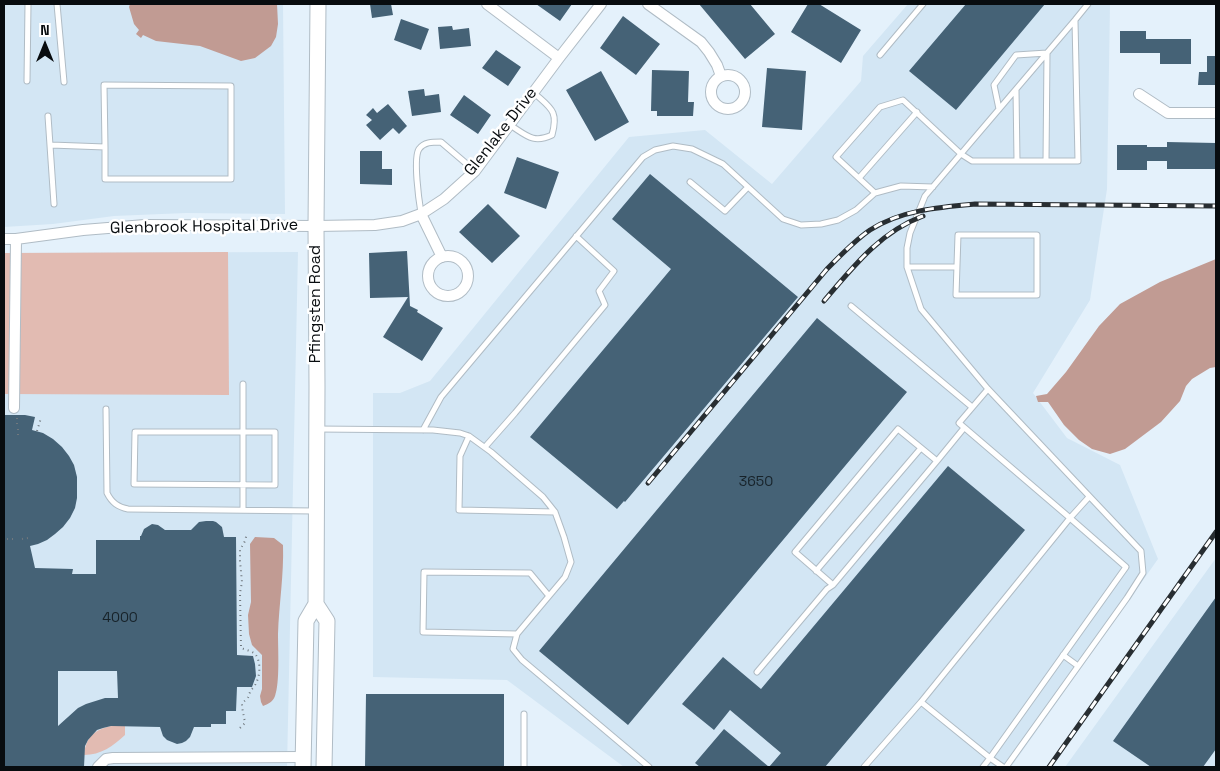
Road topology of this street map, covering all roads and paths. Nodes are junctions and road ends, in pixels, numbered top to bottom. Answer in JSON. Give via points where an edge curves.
{"nodes":[{"id":1,"x":28,"y":4,"type":"edge"},
{"id":2,"x":57,"y":4,"type":"edge"},
{"id":3,"x":318,"y":4,"type":"edge"},
{"id":4,"x":487,"y":4,"type":"edge"},
{"id":5,"x":601,"y":4,"type":"edge"},
{"id":6,"x":648,"y":4,"type":"edge"},
{"id":7,"x":922,"y":4,"type":"edge"},
{"id":8,"x":1088,"y":4,"type":"edge"},
{"id":9,"x":1075,"y":20,"type":"junction"},
{"id":10,"x":1047,"y":53,"type":"junction"},
{"id":11,"x":880,"y":55,"type":"dead end"},
{"id":12,"x":559,"y":58,"type":"junction"},
{"id":13,"x":721,"y":76,"type":"dead end"},
{"id":14,"x":27,"y":81,"type":"dead end"},
{"id":15,"x":64,"y":82,"type":"dead end"},
{"id":16,"x":1016,"y":90,"type":"junction"},
{"id":17,"x":533,"y":92,"type":"junction"},
{"id":18,"x":1139,"y":94,"type":"dead end"},
{"id":19,"x":999,"y":109,"type":"junction"},
{"id":20,"x":917,"y":112,"type":"junction"},
{"id":21,"x":1216,"y":113,"type":"edge"},
{"id":22,"x":48,"y":116,"type":"dead end"},
{"id":23,"x":509,"y":124,"type":"junction"},
{"id":24,"x":50,"y":145,"type":"junction"},
{"id":25,"x":105,"y":147,"type":"junction"},
{"id":26,"x":961,"y":154,"type":"junction"},
{"id":27,"x":1017,"y":161,"type":"junction"},
{"id":28,"x":1046,"y":161,"type":"junction"},
{"id":29,"x":475,"y":171,"type":"junction"},
{"id":30,"x":859,"y":178,"type":"junction"},
{"id":31,"x":690,"y":182,"type":"dead end"},
{"id":32,"x":748,"y":187,"type":"junction"},
{"id":33,"x":932,"y":187,"type":"junction"},
{"id":34,"x":875,"y":193,"type":"junction"},
{"id":35,"x":54,"y":204,"type":"dead end"},
{"id":36,"x":421,"y":214,"type":"junction"},
{"id":37,"x":316,"y":226,"type":"junction"},
{"id":38,"x":576,"y":236,"type":"junction"},
{"id":39,"x":4,"y":239,"type":"edge"},
{"id":40,"x":16,"y":239,"type":"junction"},
{"id":41,"x":442,"y":257,"type":"dead end"},
{"id":42,"x":907,"y":267,"type":"junction"},
{"id":43,"x":956,"y":267,"type":"junction"},
{"id":44,"x":850,"y":306,"type":"dead end"},
{"id":45,"x":243,"y":384,"type":"dead end"},
{"id":46,"x":988,"y":389,"type":"junction"},
{"id":47,"x":972,"y":407,"type":"junction"},
{"id":48,"x":106,"y":409,"type":"dead end"},
{"id":49,"x":16,"y":413,"type":"joint"},
{"id":50,"x":41,"y":418,"type":"dead end"},
{"id":51,"x":964,"y":428,"type":"junction"},
{"id":52,"x":317,"y":429,"type":"junction"},
{"id":53,"x":423,"y":430,"type":"junction"},
{"id":54,"x":37,"y":431,"type":"dead end"},
{"id":55,"x":243,"y":432,"type":"junction"},
{"id":56,"x":18,"y":436,"type":"dead end"},
{"id":57,"x":469,"y":436,"type":"junction"},
{"id":58,"x":485,"y":447,"type":"junction"},
{"id":59,"x":921,"y":448,"type":"junction"},
{"id":60,"x":937,"y":461,"type":"junction"},
{"id":61,"x":243,"y":485,"type":"junction"},
{"id":62,"x":1089,"y":497,"type":"junction"},
{"id":63,"x":243,"y":510,"type":"junction"},
{"id":64,"x":316,"y":511,"type":"junction"},
{"id":65,"x":555,"y":512,"type":"junction"},
{"id":66,"x":1070,"y":518,"type":"junction"},
{"id":67,"x":246,"y":533,"type":"dead end"},
{"id":68,"x":28,"y":538,"type":"dead end"},
{"id":69,"x":7,"y":539,"type":"dead end"},
{"id":70,"x":13,"y":539,"type":"dead end"},
{"id":71,"x":22,"y":539,"type":"dead end"},
{"id":72,"x":816,"y":571,"type":"junction"},
{"id":73,"x":833,"y":585,"type":"junction"},
{"id":74,"x":549,"y":596,"type":"junction"},
{"id":75,"x":316,"y":604,"type":"junction"},
{"id":76,"x":517,"y":634,"type":"junction"},
{"id":77,"x":1063,"y":655,"type":"junction"},
{"id":78,"x":1078,"y":666,"type":"junction"},
{"id":79,"x":756,"y":672,"type":"dead end"},
{"id":80,"x":920,"y":702,"type":"junction"},
{"id":81,"x":524,"y":714,"type":"dead end"},
{"id":82,"x":240,"y":728,"type":"dead end"},
{"id":83,"x":990,"y":758,"type":"junction"},
{"id":84,"x":303,"y":762,"type":"edge"},
{"id":85,"x":98,"y":767,"type":"edge"},
{"id":86,"x":324,"y":767,"type":"edge"},
{"id":87,"x":524,"y":767,"type":"edge"},
{"id":88,"x":650,"y":767,"type":"edge"},
{"id":89,"x":864,"y":767,"type":"edge"},
{"id":90,"x":983,"y":767,"type":"edge"},
{"id":91,"x":1004,"y":767,"type":"edge"}],
"edges":[{"from":1,"to":14,"type":"lane"},
{"from":2,"to":15,"type":"lane"},
{"from":3,"to":37,"type":"main road","name":"Pfingsten Road"},
{"from":4,"to":12,"type":"street"},
{"from":5,"to":12,"type":"street","name":"Glenlake Drive"},
{"from":6,"to":13,"type":"street","via":[[701,42]]},
{"from":7,"to":11,"type":"lane"},
{"from":8,"to":9,"type":"lane"},
{"from":9,"to":10,"type":"lane"},
{"from":9,"to":28,"type":"lane","via":[[1078,161]]},
{"from":10,"to":16,"type":"lane"},
{"from":10,"to":19,"type":"lane","via":[[1016,55],[994,84]]},
{"from":10,"to":28,"type":"lane"},
{"from":12,"to":17,"type":"street","name":"Glenlake Drive"},
{"from":16,"to":19,"type":"lane"},
{"from":16,"to":27,"type":"lane"},
{"from":17,"to":23,"type":"street","name":"Glenlake Drive"},
{"from":17,"to":23,"type":"lane","via":[[552,110],[555,124],[552,135],[542,140],[530,138]]},
{"from":18,"to":21,"type":"street","via":[[1168,113]]},
{"from":19,"to":26,"type":"lane"},
{"from":20,"to":26,"type":"lane"},
{"from":20,"to":30,"type":"lane"},
{"from":20,"to":30,"type":"lane","via":[[903,100],[880,107],[836,157]]},
{"from":22,"to":24,"type":"lane"},
{"from":23,"to":29,"type":"street","name":"Glenlake Drive"},
{"from":24,"to":25,"type":"lane"},
{"from":24,"to":35,"type":"lane"},
{"from":25,"to":25,"type":"lane","via":[[105,179],[231,180],[231,86],[104,85]]},
{"from":26,"to":27,"type":"lane","via":[[972,161]]},
{"from":26,"to":33,"type":"lane"},
{"from":27,"to":28,"type":"lane"},
{"from":29,"to":36,"type":"street","name":"Glenlake Drive","via":[[444,199]]},
{"from":29,"to":36,"type":"lane","via":[[440,142],[420,147],[416,154]]},
{"from":30,"to":34,"type":"lane"},
{"from":31,"to":32,"type":"lane","via":[[725,211]]},
{"from":32,"to":34,"type":"lane","via":[[783,219],[801,225],[838,220],[856,210]]},
{"from":32,"to":38,"type":"lane","via":[[723,164],[692,148],[673,146],[655,150],[643,158]]},
{"from":33,"to":34,"type":"lane","via":[[901,186]]},
{"from":33,"to":42,"type":"lane","via":[[910,233]]},
{"from":36,"to":37,"type":"street","name":"Glenlake Drive","via":[[375,225]]},
{"from":36,"to":41,"type":"street"},
{"from":37,"to":40,"type":"street","name":"Glenbrook Hospital Drive","via":[[144,225]]},
{"from":37,"to":52,"type":"main road","name":"Pfingsten Road"},
{"from":38,"to":53,"type":"lane","via":[[441,397]]},
{"from":38,"to":58,"type":"lane","via":[[614,271],[599,291],[605,305]]},
{"from":39,"to":40,"type":"street","name":"Glenbrook Hospital Drive"},
{"from":40,"to":49,"type":"street"},
{"from":42,"to":43,"type":"lane"},
{"from":42,"to":46,"type":"lane","via":[[921,309]]},
{"from":43,"to":43,"type":"lane","via":[[956,295],[1037,295],[1037,235],[958,234]]},
{"from":44,"to":47,"type":"lane"},
{"from":45,"to":55,"type":"lane"},
{"from":46,"to":47,"type":"lane"},
{"from":46,"to":62,"type":"lane"},
{"from":47,"to":51,"type":"lane","via":[[959,423]]},
{"from":48,"to":63,"type":"lane","via":[[106,486],[114,504],[128,509]]},
{"from":49,"to":56,"type":"path"},
{"from":50,"to":54,"type":"path"},
{"from":51,"to":60,"type":"lane"},
{"from":51,"to":66,"type":"lane"},
{"from":52,"to":53,"type":"lane"},
{"from":52,"to":64,"type":"main road","name":"Pfingsten Road"},
{"from":53,"to":57,"type":"lane"},
{"from":55,"to":61,"type":"lane"},
{"from":55,"to":61,"type":"lane","via":[[276,432],[275,485]]},
{"from":55,"to":61,"type":"lane","via":[[135,432],[134,484]]},
{"from":57,"to":58,"type":"lane"},
{"from":57,"to":65,"type":"lane","via":[[460,456],[459,510]]},
{"from":58,"to":65,"type":"lane","via":[[543,497]]},
{"from":59,"to":60,"type":"lane"},
{"from":59,"to":72,"type":"lane"},
{"from":59,"to":72,"type":"lane","via":[[898,429],[795,552]]},
{"from":60,"to":73,"type":"lane"},
{"from":61,"to":63,"type":"lane"},
{"from":62,"to":66,"type":"lane"},
{"from":62,"to":78,"type":"lane","via":[[1141,552],[1143,573]]},
{"from":63,"to":64,"type":"lane"},
{"from":64,"to":75,"type":"main road","name":"Pfingsten Road"},
{"from":65,"to":74,"type":"lane","via":[[571,562],[565,577]]},
{"from":66,"to":77,"type":"lane","via":[[1126,567]]},
{"from":66,"to":80,"type":"lane"},
{"from":67,"to":82,"type":"path","via":[[240,550],[241,648],[256,655],[259,673],[249,698],[242,703],[245,724]]},
{"from":68,"to":71,"type":"path"},
{"from":69,"to":70,"type":"path"},
{"from":72,"to":73,"type":"lane"},
{"from":73,"to":79,"type":"lane"},
{"from":74,"to":76,"type":"lane"},
{"from":74,"to":76,"type":"lane","via":[[530,574],[424,572],[423,632]]},
{"from":75,"to":84,"type":"main road","name":"Pfingsten Road","via":[[306,621]]},
{"from":75,"to":86,"type":"main road","name":"Pfingsten Road","via":[[327,621]]},
{"from":76,"to":88,"type":"lane","via":[[513,649],[522,660]]},
{"from":77,"to":78,"type":"lane"},
{"from":77,"to":83,"type":"lane"},
{"from":78,"to":91,"type":"lane"},
{"from":80,"to":83,"type":"lane"},
{"from":80,"to":89,"type":"lane"},
{"from":81,"to":87,"type":"lane"},
{"from":83,"to":90,"type":"lane"},
{"from":83,"to":91,"type":"lane"},
{"from":84,"to":85,"type":"street","via":[[113,758],[106,759]]}]}
